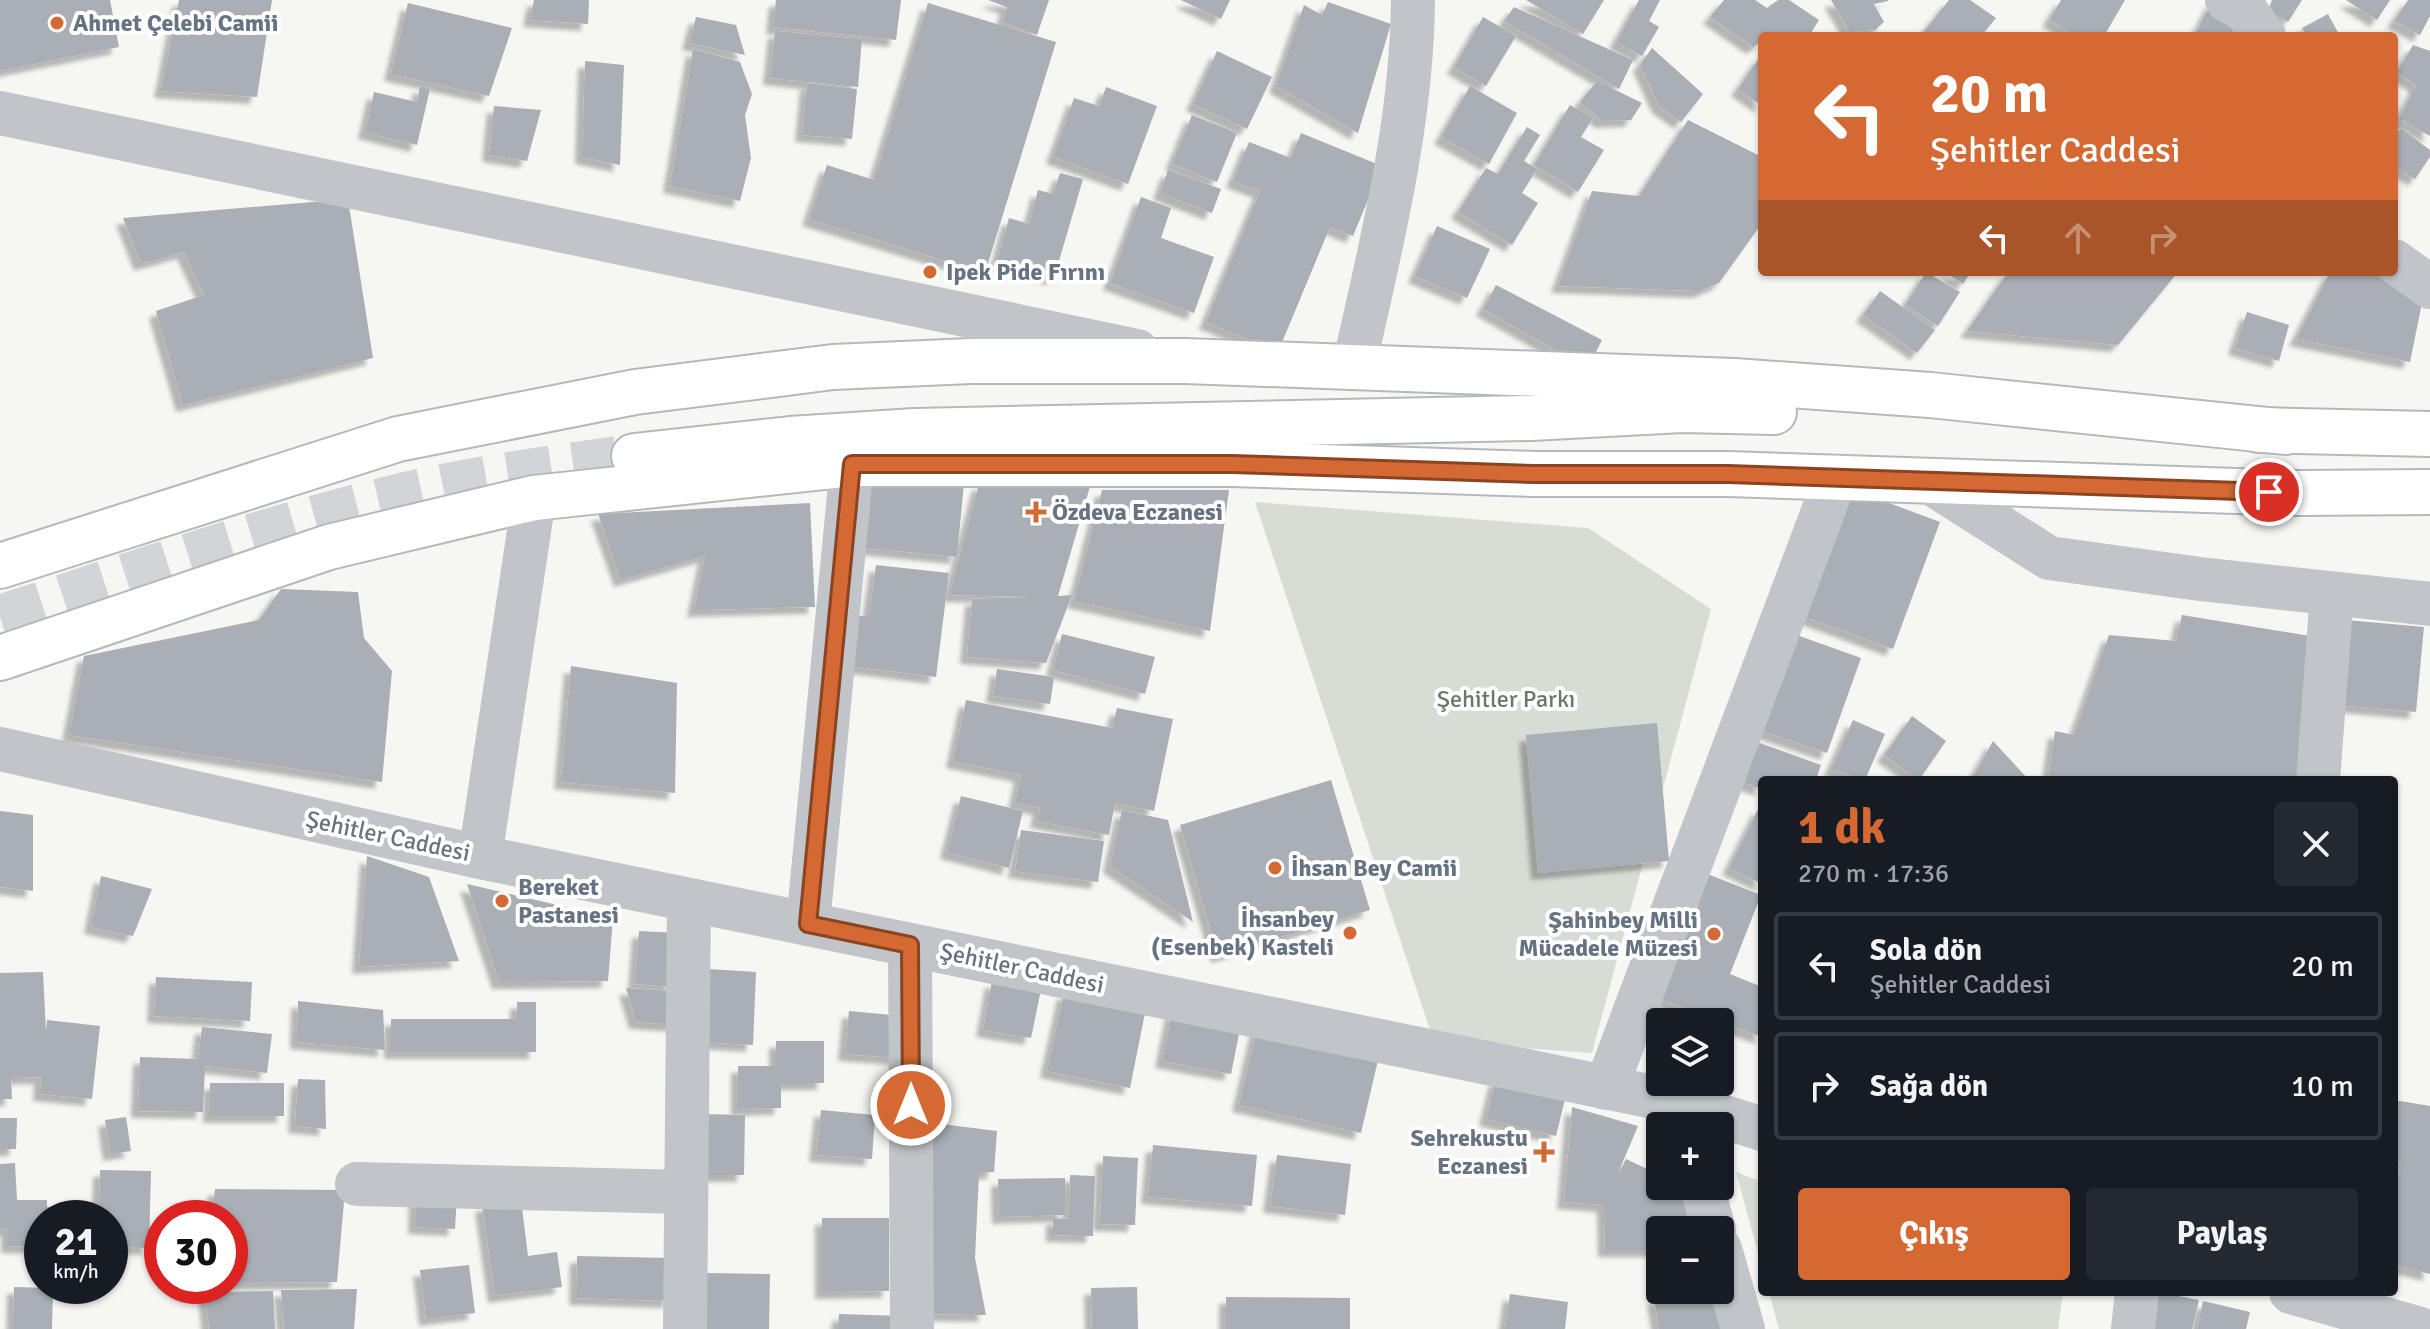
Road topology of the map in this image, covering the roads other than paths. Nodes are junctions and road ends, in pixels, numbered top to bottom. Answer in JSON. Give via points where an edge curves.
{"nodes":[{"id":1,"x":1413,"y":0,"type":"edge"},
{"id":2,"x":2227,"y":0,"type":"edge"},
{"id":3,"x":2261,"y":32,"type":"edge"},
{"id":4,"x":0,"y":113,"type":"edge"},
{"id":5,"x":2398,"y":264,"type":"edge"},
{"id":6,"x":2430,"y":287,"type":"edge"},
{"id":7,"x":1185,"y":361,"type":"junction"},
{"id":8,"x":1354,"y":366,"type":"junction"},
{"id":9,"x":1531,"y":418,"type":"junction"},
{"id":10,"x":2286,"y":432,"type":"junction"},
{"id":11,"x":2430,"y":434,"type":"edge"},
{"id":12,"x":634,"y":456,"type":"tunnel mouth"},
{"id":13,"x":852,"y":464,"type":"junction"},
{"id":14,"x":1836,"y":477,"type":"junction"},
{"id":15,"x":1928,"y":481,"type":"junction"},
{"id":16,"x":2097,"y":486,"type":"junction"},
{"id":17,"x":2430,"y":492,"type":"edge"},
{"id":18,"x":534,"y":498,"type":"junction"},
{"id":19,"x":0,"y":566,"type":"edge"},
{"id":20,"x":2332,"y":594,"type":"junction"},
{"id":21,"x":2430,"y":604,"type":"edge"},
{"id":22,"x":0,"y":658,"type":"edge"},
{"id":23,"x":0,"y":749,"type":"edge"},
{"id":24,"x":2318,"y":776,"type":"edge"},
{"id":25,"x":480,"y":857,"type":"junction"},
{"id":26,"x":689,"y":900,"type":"junction"},
{"id":27,"x":808,"y":924,"type":"junction"},
{"id":28,"x":910,"y":945,"type":"junction"},
{"id":29,"x":1606,"y":1088,"type":"junction"},
{"id":30,"x":1675,"y":1112,"type":"edge"},
{"id":31,"x":1734,"y":1124,"type":"edge"},
{"id":32,"x":1758,"y":1128,"type":"edge"},
{"id":33,"x":357,"y":1184,"type":"dead end"},
{"id":34,"x":686,"y":1192,"type":"junction"},
{"id":35,"x":2137,"y":1296,"type":"edge"},
{"id":36,"x":2305,"y":1296,"type":"edge"},
{"id":37,"x":1734,"y":1298,"type":"edge"},
{"id":38,"x":685,"y":1329,"type":"edge"},
{"id":39,"x":912,"y":1329,"type":"edge"},
{"id":40,"x":1743,"y":1329,"type":"edge"},
{"id":41,"x":2133,"y":1329,"type":"edge"},
{"id":42,"x":2420,"y":1329,"type":"edge"}],
"edges":[{"from":1,"to":8,"type":"street","via":[[1412,59],[1380,250]]},
{"from":2,"to":3,"type":"street","via":[[2245,10]]},
{"from":4,"to":7,"type":"street"},
{"from":5,"to":6,"type":"street"},
{"from":7,"to":8,"type":"main road"},
{"from":7,"to":19,"type":"main road","via":[[833,367],[635,392],[398,439]]},
{"from":8,"to":10,"type":"main road","via":[[1734,381],[1930,395]]},
{"from":9,"to":10,"type":"main road","via":[[1698,411],[2049,418]]},
{"from":9,"to":12,"type":"main road","via":[[915,431]]},
{"from":9,"to":16,"type":"main road"},
{"from":10,"to":11,"type":"main road"},
{"from":13,"to":14,"type":"main road","via":[[1232,464]]},
{"from":13,"to":18,"type":"main road"},
{"from":13,"to":27,"type":"street"},
{"from":14,"to":15,"type":"main road"},
{"from":14,"to":29,"type":"street"},
{"from":15,"to":16,"type":"main road"},
{"from":15,"to":20,"type":"street","via":[[2049,558]]},
{"from":16,"to":17,"type":"main road"},
{"from":18,"to":22,"type":"main road","via":[[329,547]]},
{"from":18,"to":25,"type":"street"},
{"from":20,"to":21,"type":"street"},
{"from":20,"to":24,"type":"street"},
{"from":23,"to":25,"type":"street","name":"Şehitler Caddesi"},
{"from":25,"to":26,"type":"street","name":"Şehitler Caddesi"},
{"from":26,"to":27,"type":"street","name":"Şehitler Caddesi"},
{"from":26,"to":34,"type":"street"},
{"from":27,"to":28,"type":"street","name":"Şehitler Caddesi"},
{"from":28,"to":29,"type":"street","name":"Şehitler Caddesi"},
{"from":28,"to":39,"type":"street"},
{"from":29,"to":30,"type":"street","name":"Şehitler Caddesi"},
{"from":31,"to":32,"type":"street","name":"Şehitler Caddesi"},
{"from":33,"to":34,"type":"street"},
{"from":34,"to":38,"type":"street"},
{"from":35,"to":41,"type":"street"},
{"from":36,"to":42,"type":"street"},
{"from":37,"to":40,"type":"street"}]}
